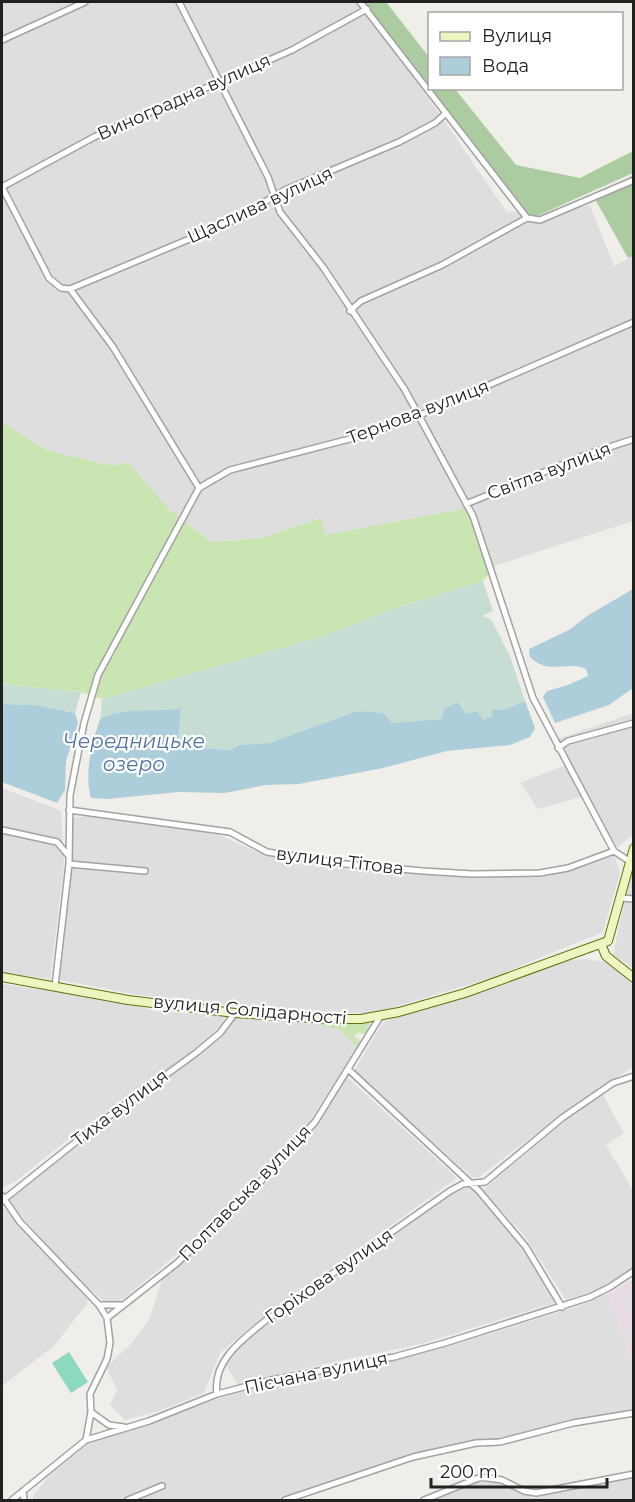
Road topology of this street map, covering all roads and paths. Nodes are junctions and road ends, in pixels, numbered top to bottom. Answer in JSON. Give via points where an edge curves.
{"nodes":[{"id":1,"x":85,"y":2,"type":"edge"},
{"id":2,"x":179,"y":2,"type":"edge"},
{"id":3,"x":360,"y":2,"type":"edge"},
{"id":4,"x":367,"y":9,"type":"junction"},
{"id":5,"x":2,"y":40,"type":"edge"},
{"id":6,"x":218,"y":83,"type":"junction"},
{"id":7,"x":445,"y":114,"type":"junction"},
{"id":8,"x":633,"y":180,"type":"edge"},
{"id":9,"x":2,"y":187,"type":"edge"},
{"id":10,"x":275,"y":198,"type":"junction"},
{"id":11,"x":527,"y":218,"type":"junction"},
{"id":12,"x":70,"y":289,"type":"junction"},
{"id":13,"x":350,"y":311,"type":"junction"},
{"id":14,"x":633,"y":322,"type":"edge"},
{"id":15,"x":420,"y":415,"type":"junction"},
{"id":16,"x":633,"y":439,"type":"edge"},
{"id":17,"x":199,"y":489,"type":"junction"},
{"id":18,"x":466,"y":504,"type":"junction"},
{"id":19,"x":633,"y":723,"type":"edge"},
{"id":20,"x":558,"y":748,"type":"junction"},
{"id":21,"x":69,"y":810,"type":"junction"},
{"id":22,"x":2,"y":830,"type":"edge"},
{"id":23,"x":633,"y":848,"type":"edge"},
{"id":24,"x":614,"y":851,"type":"junction"},
{"id":25,"x":69,"y":856,"type":"junction"},
{"id":26,"x":629,"y":861,"type":"junction"},
{"id":27,"x":69,"y":864,"type":"junction"},
{"id":28,"x":145,"y":870,"type":"dead end"},
{"id":29,"x":621,"y":898,"type":"junction"},
{"id":30,"x":633,"y":899,"type":"edge"},
{"id":31,"x":600,"y":944,"type":"junction"},
{"id":32,"x":633,"y":976,"type":"edge"},
{"id":33,"x":2,"y":977,"type":"edge"},
{"id":34,"x":55,"y":986,"type":"junction"},
{"id":35,"x":235,"y":1013,"type":"junction"},
{"id":36,"x":380,"y":1017,"type":"junction"},
{"id":37,"x":348,"y":1069,"type":"junction"},
{"id":38,"x":633,"y":1076,"type":"edge"},
{"id":39,"x":471,"y":1184,"type":"junction"},
{"id":40,"x":2,"y":1199,"type":"edge"},
{"id":41,"x":633,"y":1271,"type":"edge"},
{"id":42,"x":124,"y":1304,"type":"junction"},
{"id":43,"x":99,"y":1305,"type":"junction"},
{"id":44,"x":562,"y":1307,"type":"junction"},
{"id":45,"x":107,"y":1318,"type":"junction"},
{"id":46,"x":217,"y":1394,"type":"junction"},
{"id":47,"x":91,"y":1412,"type":"junction"},
{"id":48,"x":633,"y":1413,"type":"edge"},
{"id":49,"x":126,"y":1427,"type":"junction"},
{"id":50,"x":86,"y":1440,"type":"junction"},
{"id":51,"x":633,"y":1474,"type":"edge"},
{"id":52,"x":162,"y":1486,"type":"dead end"},
{"id":53,"x":23,"y":1491,"type":"junction"},
{"id":54,"x":12,"y":1500,"type":"edge"},
{"id":55,"x":24,"y":1500,"type":"edge"},
{"id":56,"x":128,"y":1500,"type":"edge"},
{"id":57,"x":285,"y":1500,"type":"edge"},
{"id":58,"x":424,"y":1500,"type":"edge"}],
"edges":[{"from":1,"to":5,"type":"street"},
{"from":2,"to":6,"type":"street"},
{"from":3,"to":4,"type":"street"},
{"from":4,"to":6,"type":"street","name":"Виноградна вулиця","via":[[292,50]]},
{"from":4,"to":7,"type":"street"},
{"from":6,"to":9,"type":"street","name":"Виноградна вулиця","via":[[94,137]]},
{"from":6,"to":10,"type":"street","via":[[268,177]]},
{"from":7,"to":10,"type":"street","name":"Щаслива вулиця","via":[[399,142],[285,190]]},
{"from":7,"to":11,"type":"street"},
{"from":8,"to":11,"type":"street","via":[[540,220]]},
{"from":9,"to":12,"type":"street","name":"Щаслива вулиця","via":[[49,278],[61,288]]},
{"from":10,"to":12,"type":"street","name":"Щаслива вулиця","via":[[230,222]]},
{"from":10,"to":13,"type":"street","via":[[280,212]]},
{"from":11,"to":13,"type":"street","via":[[442,265],[361,301]]},
{"from":12,"to":17,"type":"street","via":[[113,347]]},
{"from":13,"to":15,"type":"street"},
{"from":14,"to":15,"type":"street","name":"Тернова вулиця"},
{"from":15,"to":17,"type":"street","name":"Тернова вулиця","via":[[365,435],[230,470]]},
{"from":15,"to":18,"type":"street"},
{"from":16,"to":18,"type":"street","name":"Світла вулиця"},
{"from":17,"to":21,"type":"street","via":[[98,675],[84,723]]},
{"from":18,"to":20,"type":"street","via":[[533,698]]},
{"from":19,"to":20,"type":"street","via":[[568,741]]},
{"from":20,"to":24,"type":"street"},
{"from":21,"to":24,"type":"street","name":"вулиця Тітова","via":[[212,828],[230,832],[267,852],[412,870],[540,873],[568,868]]},
{"from":21,"to":25,"type":"street"},
{"from":22,"to":25,"type":"street","via":[[57,842]]},
{"from":23,"to":26,"type":"main road"},
{"from":24,"to":26,"type":"street"},
{"from":25,"to":27,"type":"street"},
{"from":26,"to":29,"type":"main road"},
{"from":27,"to":28,"type":"street"},
{"from":27,"to":34,"type":"street"},
{"from":29,"to":30,"type":"street"},
{"from":29,"to":31,"type":"main road","via":[[608,942]]},
{"from":31,"to":32,"type":"main road","via":[[606,956]]},
{"from":31,"to":36,"type":"main road","name":"вулиця Солідарності","via":[[465,993]]},
{"from":33,"to":34,"type":"main road","name":"вулиця Солідарності"},
{"from":34,"to":35,"type":"main road","name":"вулиця Солідарності"},
{"from":35,"to":36,"type":"main road","name":"вулиця Солідарності","via":[[330,1020]]},
{"from":35,"to":40,"type":"street","name":"Тиха вулиця","via":[[220,1033],[196,1053]]},
{"from":36,"to":37,"type":"street","name":"Полтавська вулиця"},
{"from":37,"to":39,"type":"street"},
{"from":37,"to":42,"type":"street","name":"Полтавська вулиця","via":[[315,1122],[252,1191],[177,1263]]},
{"from":38,"to":39,"type":"street","name":"Горіхова вулиця","via":[[613,1083],[562,1118],[485,1182]]},
{"from":39,"to":44,"type":"street","via":[[526,1247]]},
{"from":39,"to":46,"type":"street","name":"Горіхова вулиця","via":[[450,1191],[240,1341],[217,1373]]},
{"from":40,"to":43,"type":"street"},
{"from":41,"to":44,"type":"street","name":"Пісчана вулиця","via":[[610,1287]]},
{"from":42,"to":43,"type":"street"},
{"from":42,"to":45,"type":"street","name":"Полтавська вулиця"},
{"from":43,"to":45,"type":"street"},
{"from":44,"to":46,"type":"street","name":"Пісчана вулиця","via":[[394,1357]]},
{"from":45,"to":47,"type":"street","via":[[110,1342],[107,1359],[90,1394]]},
{"from":46,"to":49,"type":"street","name":"Пісчана вулиця"},
{"from":47,"to":49,"type":"street","via":[[109,1425]]},
{"from":47,"to":50,"type":"street"},
{"from":48,"to":57,"type":"street","via":[[413,1457]]},
{"from":49,"to":50,"type":"street","name":"Пісчана вулиця"},
{"from":50,"to":53,"type":"street","name":"Пісчана вулиця"},
{"from":51,"to":58,"type":"street","via":[[536,1493],[502,1479],[481,1477]]},
{"from":52,"to":56,"type":"street"},
{"from":53,"to":54,"type":"street","name":"Пісчана вулиця"},
{"from":53,"to":55,"type":"street"}]}
